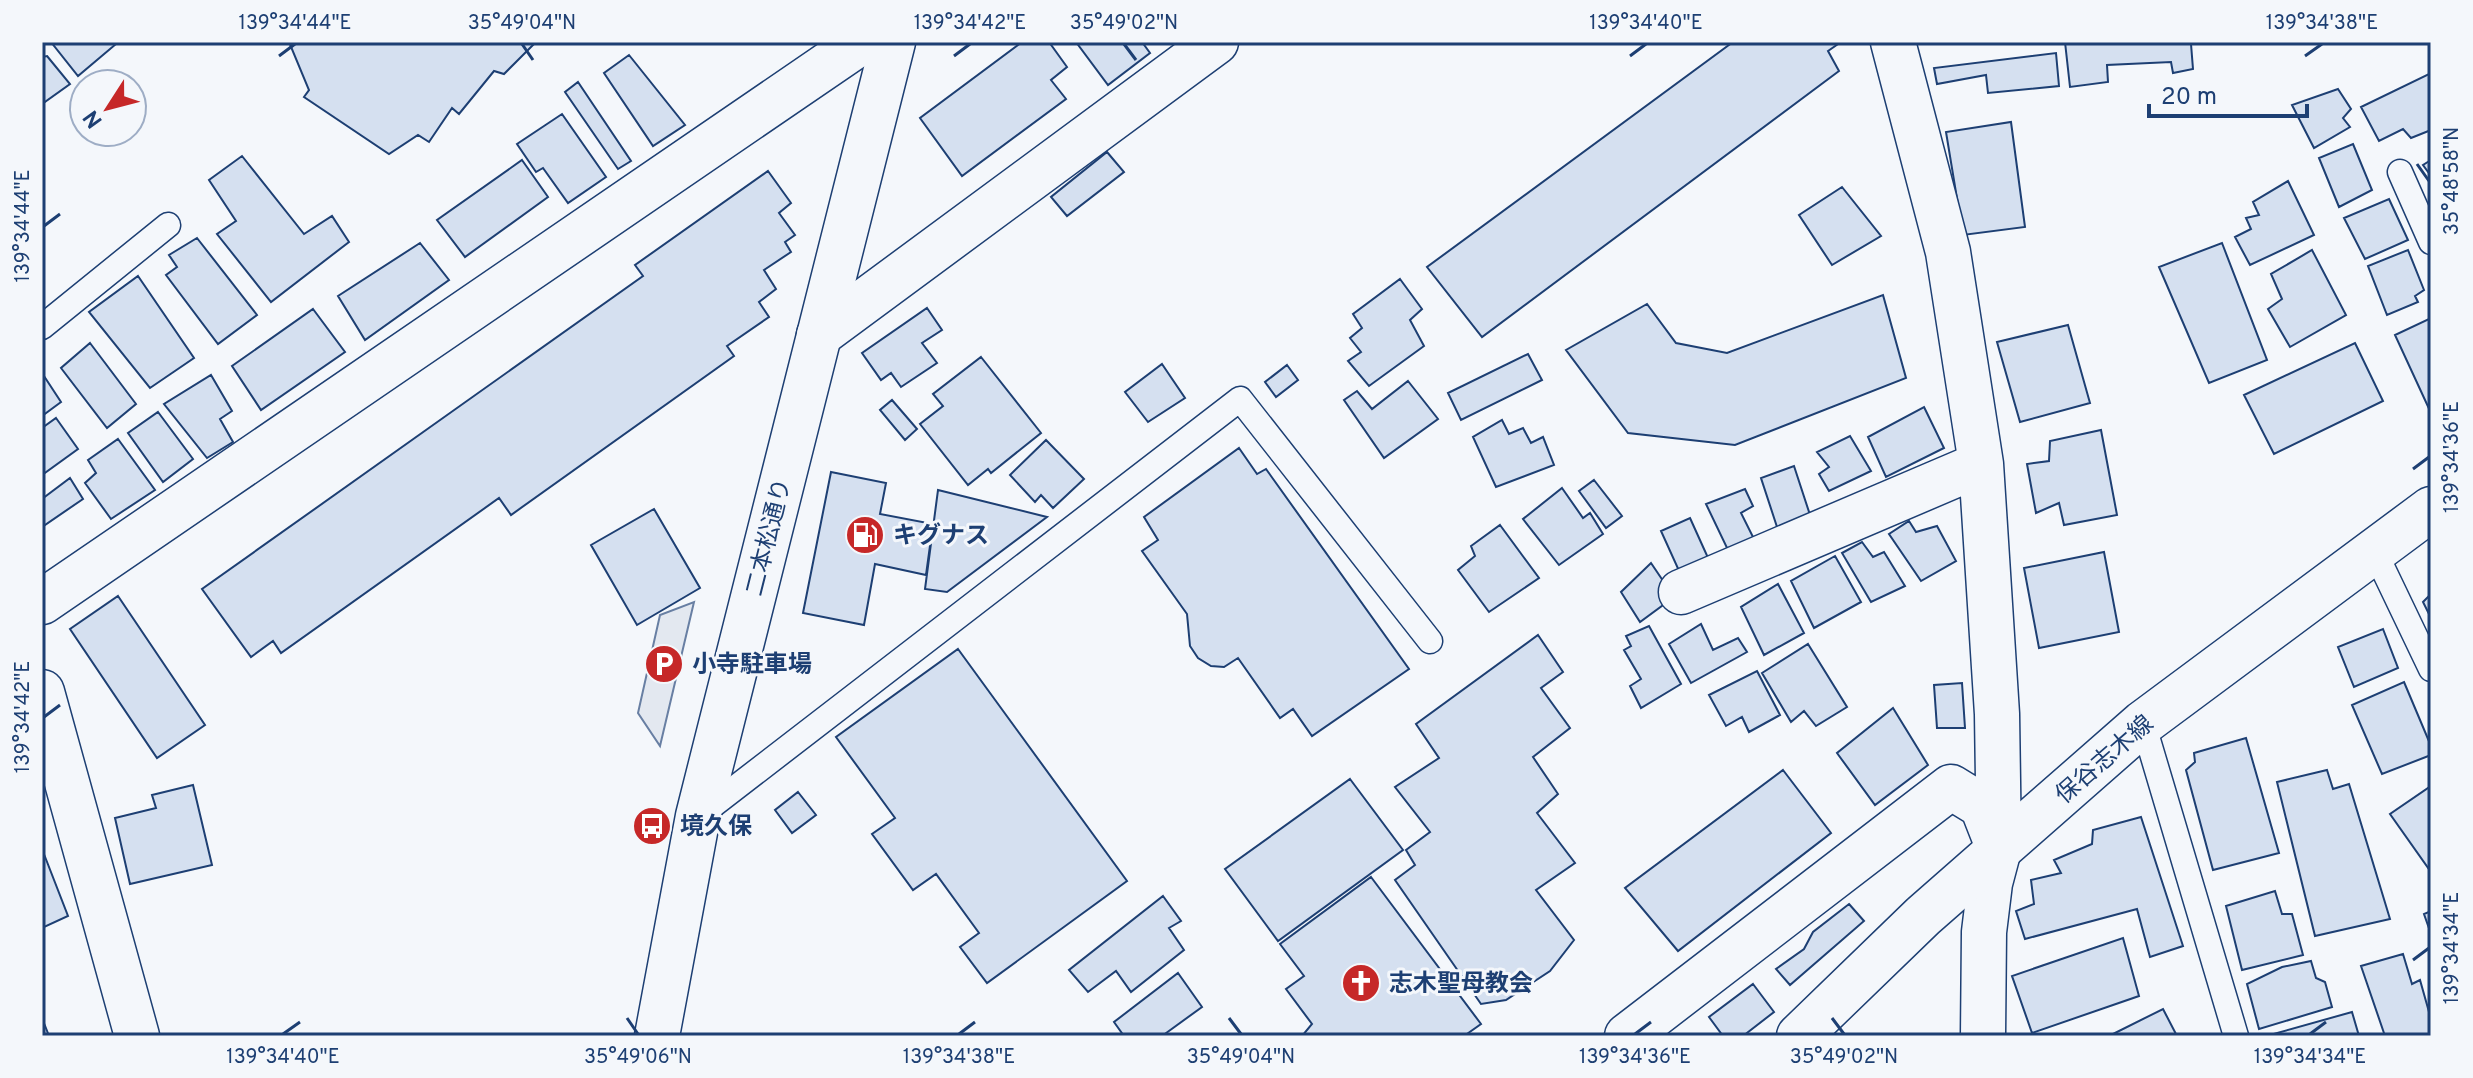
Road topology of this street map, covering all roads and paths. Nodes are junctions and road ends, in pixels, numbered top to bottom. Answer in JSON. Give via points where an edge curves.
{"nodes":[{"id":1,"x":861,"y":42,"type":"edge"},
{"id":2,"x":893,"y":42,"type":"edge"},
{"id":3,"x":1216,"y":42,"type":"edge"},
{"id":4,"x":1893,"y":42,"type":"edge"},
{"id":5,"x":2400,"y":172,"type":"dead end"},
{"id":6,"x":168,"y":225,"type":"dead end"},
{"id":7,"x":2431,"y":242,"type":"edge"},
{"id":8,"x":42,"y":327,"type":"edge"},
{"id":9,"x":819,"y":335,"type":"junction"},
{"id":10,"x":1981,"y":464,"type":"junction"},
{"id":11,"x":2431,"y":509,"type":"edge"},
{"id":12,"x":2374,"y":550,"type":"junction"},
{"id":13,"x":1681,"y":592,"type":"dead end"},
{"id":14,"x":42,"y":602,"type":"edge"},
{"id":15,"x":1430,"y":641,"type":"dead end"},
{"id":16,"x":2431,"y":669,"type":"edge"},
{"id":17,"x":42,"y":692,"type":"edge"},
{"id":18,"x":2143,"y":723,"type":"junction"},
{"id":19,"x":698,"y":816,"type":"junction"},
{"id":20,"x":1999,"y":849,"type":"junction"},
{"id":21,"x":137,"y":1036,"type":"edge"},
{"id":22,"x":657,"y":1036,"type":"edge"},
{"id":23,"x":1627,"y":1036,"type":"edge"},
{"id":24,"x":1799,"y":1036,"type":"edge"},
{"id":25,"x":1983,"y":1036,"type":"edge"},
{"id":26,"x":2236,"y":1036,"type":"edge"}],
"edges":[{"from":1,"to":14,"type":"street"},
{"from":2,"to":9,"type":"street","name":"二本松通り"},
{"from":3,"to":9,"type":"street"},
{"from":4,"to":10,"type":"street","via":[[1948,252]]},
{"from":5,"to":7,"type":"lane"},
{"from":6,"to":8,"type":"lane"},
{"from":9,"to":19,"type":"street","name":"二本松通り"},
{"from":10,"to":13,"type":"street"},
{"from":10,"to":20,"type":"street","via":[[1997,714]]},
{"from":11,"to":12,"type":"street","name":"保谷志木線"},
{"from":12,"to":16,"type":"lane"},
{"from":12,"to":18,"type":"street","name":"保谷志木線"},
{"from":15,"to":19,"type":"lane","via":[[1240,399]]},
{"from":17,"to":21,"type":"street"},
{"from":18,"to":20,"type":"street","name":"保谷志木線"},
{"from":18,"to":26,"type":"lane"},
{"from":19,"to":22,"type":"street","name":"二本松通り"},
{"from":20,"to":23,"type":"street","via":[[1982,806],[1951,787]]},
{"from":20,"to":24,"type":"street","name":"保谷志木線"},
{"from":20,"to":25,"type":"street","via":[[1984,932]]}]}
